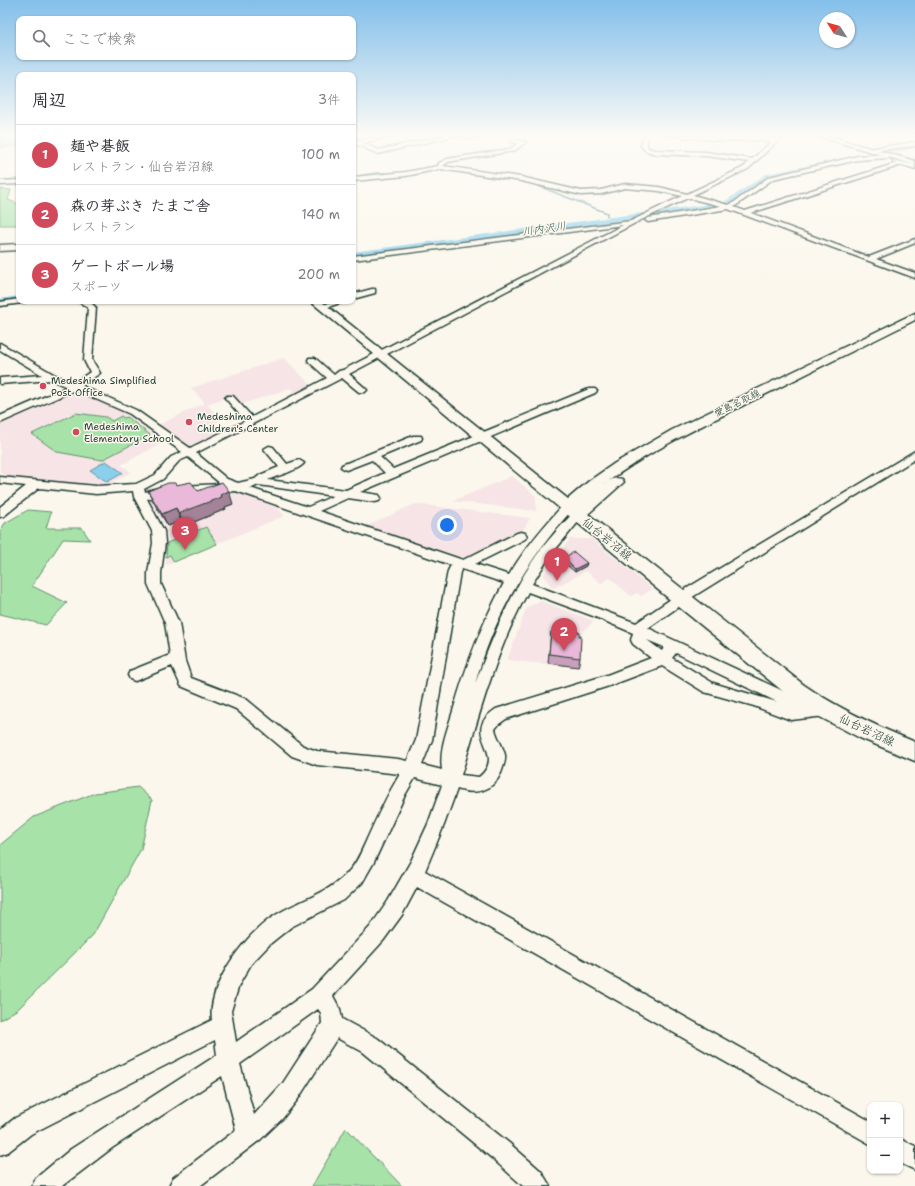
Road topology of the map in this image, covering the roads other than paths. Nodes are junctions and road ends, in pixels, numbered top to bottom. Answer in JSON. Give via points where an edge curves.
{"nodes":[{"id":1,"x":565,"y":189,"type":"edge"},
{"id":2,"x":612,"y":189,"type":"edge"},
{"id":3,"x":657,"y":189,"type":"edge"},
{"id":4,"x":700,"y":189,"type":"edge"},
{"id":5,"x":755,"y":189,"type":"edge"},
{"id":6,"x":820,"y":189,"type":"edge"},
{"id":7,"x":686,"y":196,"type":"junction"},
{"id":8,"x":723,"y":204,"type":"junction"},
{"id":9,"x":685,"y":207,"type":"dead end"},
{"id":10,"x":678,"y":208,"type":"dead end"},
{"id":11,"x":655,"y":211,"type":"junction"},
{"id":12,"x":745,"y":213,"type":"junction"},
{"id":13,"x":635,"y":221,"type":"junction"},
{"id":14,"x":915,"y":241,"type":"edge"},
{"id":15,"x":16,"y":247,"type":"edge"},
{"id":16,"x":0,"y":248,"type":"edge"},
{"id":17,"x":356,"y":258,"type":"edge"},
{"id":18,"x":870,"y":260,"type":"junction"},
{"id":19,"x":915,"y":276,"type":"edge"},
{"id":20,"x":372,"y":291,"type":"dead end"},
{"id":21,"x":356,"y":296,"type":"edge"},
{"id":22,"x":16,"y":302,"type":"edge"},
{"id":23,"x":0,"y":304,"type":"edge"},
{"id":24,"x":88,"y":304,"type":"edge"},
{"id":25,"x":319,"y":304,"type":"edge"},
{"id":26,"x":915,"y":316,"type":"edge"},
{"id":27,"x":915,"y":328,"type":"edge"},
{"id":28,"x":0,"y":346,"type":"edge"},
{"id":29,"x":380,"y":353,"type":"junction"},
{"id":30,"x":312,"y":360,"type":"dead end"},
{"id":31,"x":342,"y":373,"type":"junction"},
{"id":32,"x":52,"y":377,"type":"junction"},
{"id":33,"x":332,"y":378,"type":"junction"},
{"id":34,"x":0,"y":381,"type":"edge"},
{"id":35,"x":74,"y":387,"type":"junction"},
{"id":36,"x":362,"y":390,"type":"dead end"},
{"id":37,"x":592,"y":391,"type":"dead end"},
{"id":38,"x":230,"y":398,"type":"dead end"},
{"id":39,"x":0,"y":420,"type":"edge"},
{"id":40,"x":251,"y":422,"type":"junction"},
{"id":41,"x":482,"y":436,"type":"junction"},
{"id":42,"x":417,"y":438,"type":"dead end"},
{"id":43,"x":269,"y":449,"type":"dead end"},
{"id":44,"x":188,"y":452,"type":"junction"},
{"id":45,"x":915,"y":454,"type":"edge"},
{"id":46,"x":373,"y":456,"type":"junction"},
{"id":47,"x":299,"y":463,"type":"dead end"},
{"id":48,"x":346,"y":467,"type":"dead end"},
{"id":49,"x":286,"y":468,"type":"junction"},
{"id":50,"x":392,"y":474,"type":"junction"},
{"id":51,"x":0,"y":480,"type":"edge"},
{"id":52,"x":259,"y":482,"type":"junction"},
{"id":53,"x":36,"y":484,"type":"junction"},
{"id":54,"x":237,"y":487,"type":"junction"},
{"id":55,"x":139,"y":492,"type":"junction"},
{"id":56,"x":347,"y":494,"type":"junction"},
{"id":57,"x":375,"y":498,"type":"dead end"},
{"id":58,"x":309,"y":511,"type":"junction"},
{"id":59,"x":573,"y":511,"type":"junction"},
{"id":60,"x":0,"y":513,"type":"edge"},
{"id":61,"x":521,"y":536,"type":"dead end"},
{"id":62,"x":461,"y":564,"type":"junction"},
{"id":63,"x":518,"y":584,"type":"junction"},
{"id":64,"x":680,"y":598,"type":"junction"},
{"id":65,"x":640,"y":630,"type":"junction"},
{"id":66,"x":674,"y":645,"type":"junction"},
{"id":67,"x":178,"y":658,"type":"junction"},
{"id":68,"x":663,"y":660,"type":"junction"},
{"id":69,"x":135,"y":675,"type":"dead end"},
{"id":70,"x":819,"y":710,"type":"junction"},
{"id":71,"x":915,"y":752,"type":"edge"},
{"id":72,"x":411,"y":769,"type":"junction"},
{"id":73,"x":451,"y":780,"type":"junction"},
{"id":74,"x":414,"y":875,"type":"junction"},
{"id":75,"x":320,"y":995,"type":"junction"},
{"id":76,"x":223,"y":1025,"type":"junction"},
{"id":77,"x":333,"y":1025,"type":"junction"},
{"id":78,"x":228,"y":1059,"type":"junction"},
{"id":79,"x":867,"y":1131,"type":"edge"},
{"id":80,"x":248,"y":1134,"type":"junction"},
{"id":81,"x":0,"y":1144,"type":"edge"},
{"id":82,"x":903,"y":1152,"type":"edge"},
{"id":83,"x":915,"y":1159,"type":"edge"},
{"id":84,"x":44,"y":1186,"type":"edge"},
{"id":85,"x":181,"y":1186,"type":"edge"},
{"id":86,"x":538,"y":1186,"type":"edge"}],
"edges":[{"from":1,"to":2,"type":"street","via":[[581,193]]},
{"from":3,"to":7,"type":"street"},
{"from":4,"to":7,"type":"street"},
{"from":5,"to":8,"type":"street","via":[[735,204]]},
{"from":6,"to":12,"type":"street"},
{"from":7,"to":8,"type":"street"},
{"from":7,"to":11,"type":"street"},
{"from":8,"to":9,"type":"street"},
{"from":8,"to":12,"type":"street"},
{"from":8,"to":13,"type":"street"},
{"from":10,"to":11,"type":"street"},
{"from":11,"to":13,"type":"street"},
{"from":12,"to":18,"type":"street"},
{"from":13,"to":17,"type":"street"},
{"from":13,"to":29,"type":"street"},
{"from":14,"to":18,"type":"street"},
{"from":15,"to":16,"type":"main road"},
{"from":18,"to":19,"type":"street"},
{"from":20,"to":21,"type":"street"},
{"from":22,"to":23,"type":"street"},
{"from":24,"to":35,"type":"street","via":[[92,308],[88,360],[95,373]]},
{"from":25,"to":29,"type":"main road","name":"仙台岩沼線"},
{"from":26,"to":59,"type":"main road","name":"愛島名取線","via":[[670,436],[612,470],[586,490]]},
{"from":27,"to":59,"type":"main road","name":"愛島名取線","via":[[667,447]]},
{"from":28,"to":32,"type":"street"},
{"from":29,"to":31,"type":"street"},
{"from":29,"to":41,"type":"main road","name":"仙台岩沼線"},
{"from":30,"to":33,"type":"street"},
{"from":31,"to":33,"type":"street"},
{"from":31,"to":36,"type":"street"},
{"from":32,"to":34,"type":"street"},
{"from":32,"to":35,"type":"street"},
{"from":33,"to":40,"type":"street"},
{"from":35,"to":39,"type":"street"},
{"from":35,"to":44,"type":"street","via":[[134,412]]},
{"from":37,"to":41,"type":"street"},
{"from":38,"to":40,"type":"street"},
{"from":40,"to":44,"type":"street"},
{"from":41,"to":50,"type":"street"},
{"from":41,"to":59,"type":"main road","name":"仙台岩沼線"},
{"from":42,"to":46,"type":"street"},
{"from":43,"to":49,"type":"street"},
{"from":44,"to":54,"type":"street","via":[[223,481]]},
{"from":44,"to":55,"type":"street","via":[[175,459],[159,477]]},
{"from":45,"to":64,"type":"street"},
{"from":46,"to":48,"type":"street"},
{"from":46,"to":50,"type":"street"},
{"from":47,"to":49,"type":"street"},
{"from":49,"to":52,"type":"street","via":[[264,477]]},
{"from":50,"to":56,"type":"street"},
{"from":51,"to":53,"type":"street"},
{"from":52,"to":54,"type":"street"},
{"from":52,"to":56,"type":"street"},
{"from":53,"to":55,"type":"street"},
{"from":53,"to":60,"type":"street"},
{"from":54,"to":55,"type":"street"},
{"from":54,"to":58,"type":"street"},
{"from":55,"to":67,"type":"street","via":[[155,524],[158,537],[154,578],[156,589],[172,623]]},
{"from":56,"to":57,"type":"street"},
{"from":56,"to":58,"type":"street"},
{"from":58,"to":62,"type":"street"},
{"from":59,"to":63,"type":"street","via":[[548,550]]},
{"from":59,"to":64,"type":"main road","name":"仙台岩沼線"},
{"from":61,"to":62,"type":"street"},
{"from":62,"to":63,"type":"street"},
{"from":62,"to":72,"type":"street","via":[[454,571],[424,740]]},
{"from":63,"to":65,"type":"street"},
{"from":63,"to":73,"type":"street"},
{"from":64,"to":65,"type":"street","via":[[642,625]]},
{"from":64,"to":70,"type":"main road","name":"仙台岩沼線"},
{"from":65,"to":66,"type":"street"},
{"from":65,"to":68,"type":"street","via":[[638,640]]},
{"from":66,"to":68,"type":"street"},
{"from":66,"to":70,"type":"street"},
{"from":67,"to":69,"type":"street"},
{"from":67,"to":72,"type":"street","via":[[186,682],[241,704],[298,750],[317,758],[364,761]]},
{"from":68,"to":70,"type":"street","via":[[710,688],[790,712]]},
{"from":68,"to":73,"type":"street","via":[[495,717],[488,730],[497,756],[491,776],[482,783],[470,784]]},
{"from":70,"to":71,"type":"main road","name":"仙台岩沼線"},
{"from":72,"to":73,"type":"street"},
{"from":72,"to":76,"type":"street","via":[[356,877],[338,894],[284,920],[244,957],[230,981],[221,1011]]},
{"from":73,"to":74,"type":"street","via":[[431,838]]},
{"from":74,"to":75,"type":"street","via":[[378,933]]},
{"from":74,"to":79,"type":"street"},
{"from":75,"to":77,"type":"street","via":[[330,1009]]},
{"from":75,"to":78,"type":"street"},
{"from":76,"to":78,"type":"street"},
{"from":76,"to":81,"type":"street","via":[[23,1126]]},
{"from":77,"to":80,"type":"street","via":[[274,1110]]},
{"from":77,"to":86,"type":"street","via":[[370,1045],[501,1151]]},
{"from":78,"to":80,"type":"street"},
{"from":78,"to":84,"type":"street","via":[[111,1136],[62,1170]]},
{"from":80,"to":85,"type":"street"},
{"from":82,"to":83,"type":"street"}]}
